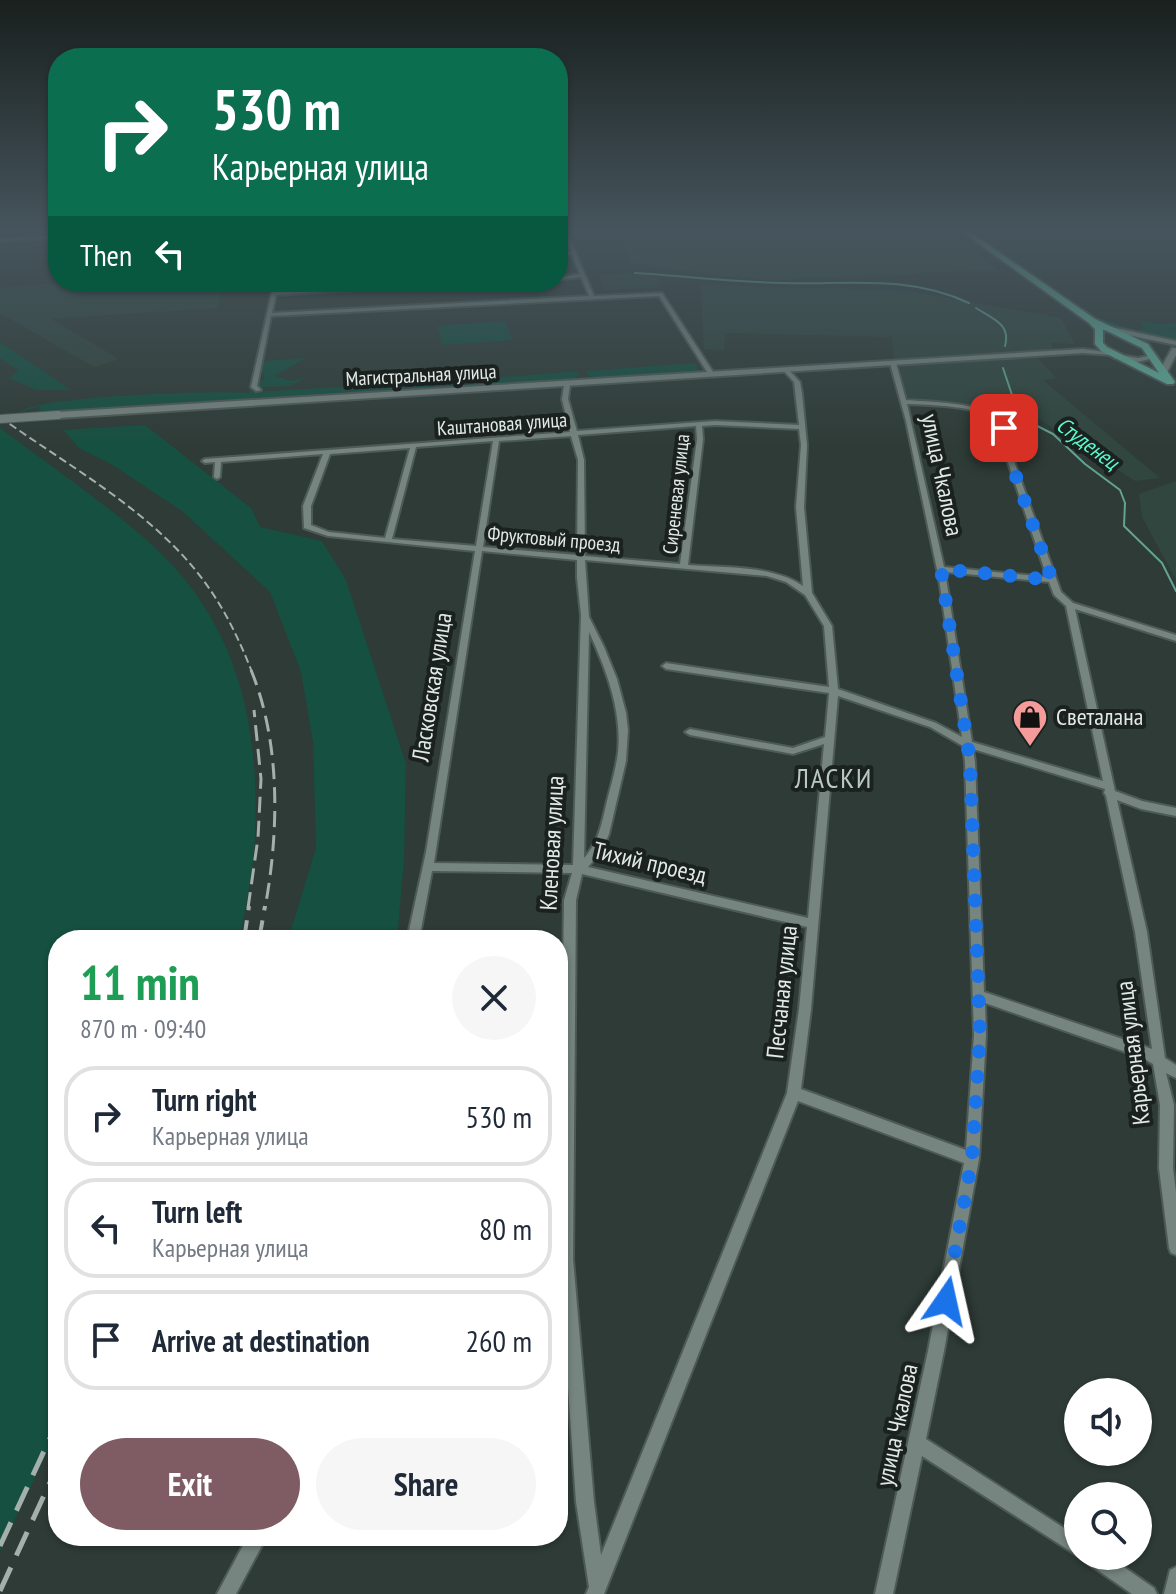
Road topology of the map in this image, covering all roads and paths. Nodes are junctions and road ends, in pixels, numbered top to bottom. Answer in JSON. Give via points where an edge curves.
{"nodes":[{"id":1,"x":271,"y":302,"type":"edge"},
{"id":2,"x":495,"y":302,"type":"edge"},
{"id":3,"x":665,"y":302,"type":"edge"},
{"id":4,"x":1066,"y":302,"type":"edge"},
{"id":5,"x":268,"y":315,"type":"junction"},
{"id":6,"x":1092,"y":321,"type":"junction"},
{"id":7,"x":1103,"y":327,"type":"junction"},
{"id":8,"x":1131,"y":340,"type":"junction"},
{"id":9,"x":1100,"y":342,"type":"junction"},
{"id":10,"x":1176,"y":347,"type":"edge"},
{"id":11,"x":1083,"y":351,"type":"junction"},
{"id":12,"x":1114,"y":354,"type":"junction"},
{"id":13,"x":1153,"y":356,"type":"junction"},
{"id":14,"x":893,"y":363,"type":"junction"},
{"id":15,"x":786,"y":370,"type":"junction"},
{"id":16,"x":1163,"y":372,"type":"junction"},
{"id":17,"x":712,"y":375,"type":"junction"},
{"id":18,"x":1173,"y":384,"type":"edge"},
{"id":19,"x":567,"y":387,"type":"junction"},
{"id":20,"x":258,"y":390,"type":"dead end"},
{"id":21,"x":903,"y":402,"type":"junction"},
{"id":22,"x":0,"y":419,"type":"edge"},
{"id":23,"x":699,"y":425,"type":"junction"},
{"id":24,"x":800,"y":427,"type":"junction"},
{"id":25,"x":576,"y":435,"type":"junction"},
{"id":26,"x":496,"y":441,"type":"junction"},
{"id":27,"x":413,"y":447,"type":"junction"},
{"id":28,"x":327,"y":453,"type":"junction"},
{"id":29,"x":218,"y":460,"type":"junction"},
{"id":30,"x":205,"y":461,"type":"dead end"},
{"id":31,"x":217,"y":477,"type":"dead end"},
{"id":32,"x":388,"y":541,"type":"junction"},
{"id":33,"x":479,"y":549,"type":"junction"},
{"id":34,"x":582,"y":557,"type":"junction"},
{"id":35,"x":684,"y":566,"type":"junction"},
{"id":36,"x":941,"y":569,"type":"junction"},
{"id":37,"x":1052,"y":580,"type":"junction"},
{"id":38,"x":808,"y":593,"type":"junction"},
{"id":39,"x":1070,"y":605,"type":"junction"},
{"id":40,"x":585,"y":615,"type":"junction"},
{"id":41,"x":1176,"y":638,"type":"edge"},
{"id":42,"x":666,"y":666,"type":"dead end"},
{"id":43,"x":834,"y":691,"type":"junction"},
{"id":44,"x":690,"y":732,"type":"dead end"},
{"id":45,"x":830,"y":739,"type":"junction"},
{"id":46,"x":967,"y":744,"type":"junction"},
{"id":47,"x":1108,"y":789,"type":"junction"},
{"id":48,"x":1176,"y":812,"type":"edge"},
{"id":49,"x":428,"y":867,"type":"junction"},
{"id":50,"x":578,"y":869,"type":"junction"},
{"id":51,"x":811,"y":923,"type":"junction"},
{"id":52,"x":415,"y":930,"type":"edge"},
{"id":53,"x":979,"y":996,"type":"junction"},
{"id":54,"x":1159,"y":1061,"type":"junction"},
{"id":55,"x":1176,"y":1072,"type":"edge"},
{"id":56,"x":568,"y":1080,"type":"edge"},
{"id":57,"x":794,"y":1093,"type":"junction"},
{"id":58,"x":972,"y":1159,"type":"junction"},
{"id":59,"x":1176,"y":1248,"type":"edge"},
{"id":60,"x":568,"y":1285,"type":"edge"},
{"id":61,"x":916,"y":1442,"type":"junction"},
{"id":62,"x":1064,"y":1538,"type":"edge"},
{"id":63,"x":252,"y":1546,"type":"edge"},
{"id":64,"x":1113,"y":1570,"type":"edge"},
{"id":65,"x":1176,"y":1576,"type":"edge"},
{"id":66,"x":596,"y":1591,"type":"edge"},
{"id":67,"x":226,"y":1594,"type":"edge"},
{"id":68,"x":884,"y":1594,"type":"edge"},
{"id":69,"x":1148,"y":1594,"type":"edge"},
{"id":70,"x":1173,"y":1594,"type":"edge"}],
"edges":[{"from":1,"to":5,"type":"street"},
{"from":2,"to":5,"type":"street"},
{"from":3,"to":17,"type":"street"},
{"from":4,"to":6,"type":"main road"},
{"from":5,"to":20,"type":"street","via":[[254,387]]},
{"from":6,"to":7,"type":"main road"},
{"from":6,"to":9,"type":"main road"},
{"from":7,"to":8,"type":"main road"},
{"from":7,"to":10,"type":"main road"},
{"from":8,"to":9,"type":"main road"},
{"from":8,"to":10,"type":"main road"},
{"from":8,"to":13,"type":"main road"},
{"from":9,"to":11,"type":"main road"},
{"from":9,"to":12,"type":"main road"},
{"from":10,"to":13,"type":"main road"},
{"from":10,"to":16,"type":"main road"},
{"from":11,"to":12,"type":"main road"},
{"from":11,"to":14,"type":"main road","name":"Магистральная улица"},
{"from":12,"to":13,"type":"main road","via":[[1138,360]]},
{"from":12,"to":18,"type":"main road"},
{"from":13,"to":16,"type":"main road"},
{"from":14,"to":15,"type":"main road","name":"Магистральная улица"},
{"from":14,"to":21,"type":"street","name":"улица Чкалова"},
{"from":15,"to":17,"type":"main road","name":"Магистральная улица"},
{"from":15,"to":24,"type":"street","name":"Песчаная улица","via":[[797,382]]},
{"from":16,"to":18,"type":"main road"},
{"from":17,"to":19,"type":"main road","name":"Магистральная улица"},
{"from":19,"to":22,"type":"main road","name":"Магистральная улица","bridge":true},
{"from":19,"to":25,"type":"street","name":"Кленовая улица","via":[[565,399]]},
{"from":21,"to":36,"type":"street","name":"улица Чкалова"},
{"from":21,"to":37,"type":"street","name":"Карьерная улица","via":[[983,411],[1001,421]]},
{"from":23,"to":24,"type":"street","name":"Каштановая улица"},
{"from":23,"to":25,"type":"street","name":"Каштановая улица"},
{"from":23,"to":35,"type":"street","name":"Сиреневая улица"},
{"from":24,"to":38,"type":"street","name":"Песчаная улица"},
{"from":25,"to":26,"type":"street","name":"Каштановая улица"},
{"from":25,"to":34,"type":"street","name":"Кленовая улица"},
{"from":26,"to":27,"type":"street","name":"Каштановая улица"},
{"from":26,"to":33,"type":"street","name":"Ласковская улица"},
{"from":27,"to":28,"type":"street","name":"Каштановая улица"},
{"from":27,"to":32,"type":"street"},
{"from":28,"to":29,"type":"street","name":"Каштановая улица"},
{"from":28,"to":32,"type":"street","name":"Фруктовый проезд","via":[[305,514],[307,526]]},
{"from":29,"to":30,"type":"street","name":"Каштановая улица"},
{"from":29,"to":31,"type":"street"},
{"from":32,"to":33,"type":"street","name":"Фруктовый проезд"},
{"from":33,"to":34,"type":"street","name":"Фруктовый проезд"},
{"from":33,"to":49,"type":"street","name":"Ласковская улица"},
{"from":34,"to":35,"type":"street","name":"Фруктовый проезд"},
{"from":34,"to":40,"type":"street","name":"Кленовая улица"},
{"from":35,"to":38,"type":"street","name":"Фруктовый проезд","via":[[773,575]]},
{"from":36,"to":37,"type":"street"},
{"from":36,"to":46,"type":"street","name":"улица Чкалова"},
{"from":37,"to":39,"type":"street","name":"Карьерная улица"},
{"from":38,"to":43,"type":"street","name":"Песчаная улица","via":[[828,626]]},
{"from":39,"to":41,"type":"street"},
{"from":39,"to":47,"type":"street","name":"Карьерная улица"},
{"from":40,"to":50,"type":"street","name":"Кленовая улица"},
{"from":40,"to":50,"type":"street","via":[[607,666],[623,743],[600,846]]},
{"from":42,"to":43,"type":"street"},
{"from":43,"to":45,"type":"street","name":"Песчаная улица"},
{"from":43,"to":46,"type":"street","via":[[933,725]]},
{"from":44,"to":45,"type":"street","via":[[793,751]]},
{"from":45,"to":51,"type":"street","name":"Песчаная улица"},
{"from":46,"to":47,"type":"street"},
{"from":46,"to":53,"type":"street","name":"улица Чкалова"},
{"from":47,"to":48,"type":"street","via":[[1141,805]]},
{"from":47,"to":54,"type":"street","name":"Карьерная улица","via":[[1141,932]]},
{"from":49,"to":50,"type":"street","name":"Тихий проезд"},
{"from":49,"to":52,"type":"street","name":"Ласковская улица"},
{"from":50,"to":51,"type":"street","name":"Тихий проезд"},
{"from":50,"to":56,"type":"street","name":"Кленовая улица","via":[[570,900]]},
{"from":51,"to":57,"type":"street","name":"Песчаная улица"},
{"from":53,"to":54,"type":"street"},
{"from":53,"to":58,"type":"street","name":"улица Чкалова"},
{"from":54,"to":55,"type":"street"},
{"from":54,"to":59,"type":"street","name":"Карьерная улица"},
{"from":57,"to":58,"type":"street"},
{"from":57,"to":66,"type":"street","name":"Песчаная улица"},
{"from":58,"to":61,"type":"street","name":"улица Чкалова"},
{"from":60,"to":66,"type":"street","name":"Кленовая улица"},
{"from":61,"to":62,"type":"street"},
{"from":61,"to":68,"type":"street","name":"улица Чкалова"},
{"from":63,"to":67,"type":"street"},
{"from":64,"to":69,"type":"street"},
{"from":65,"to":70,"type":"street"}]}
